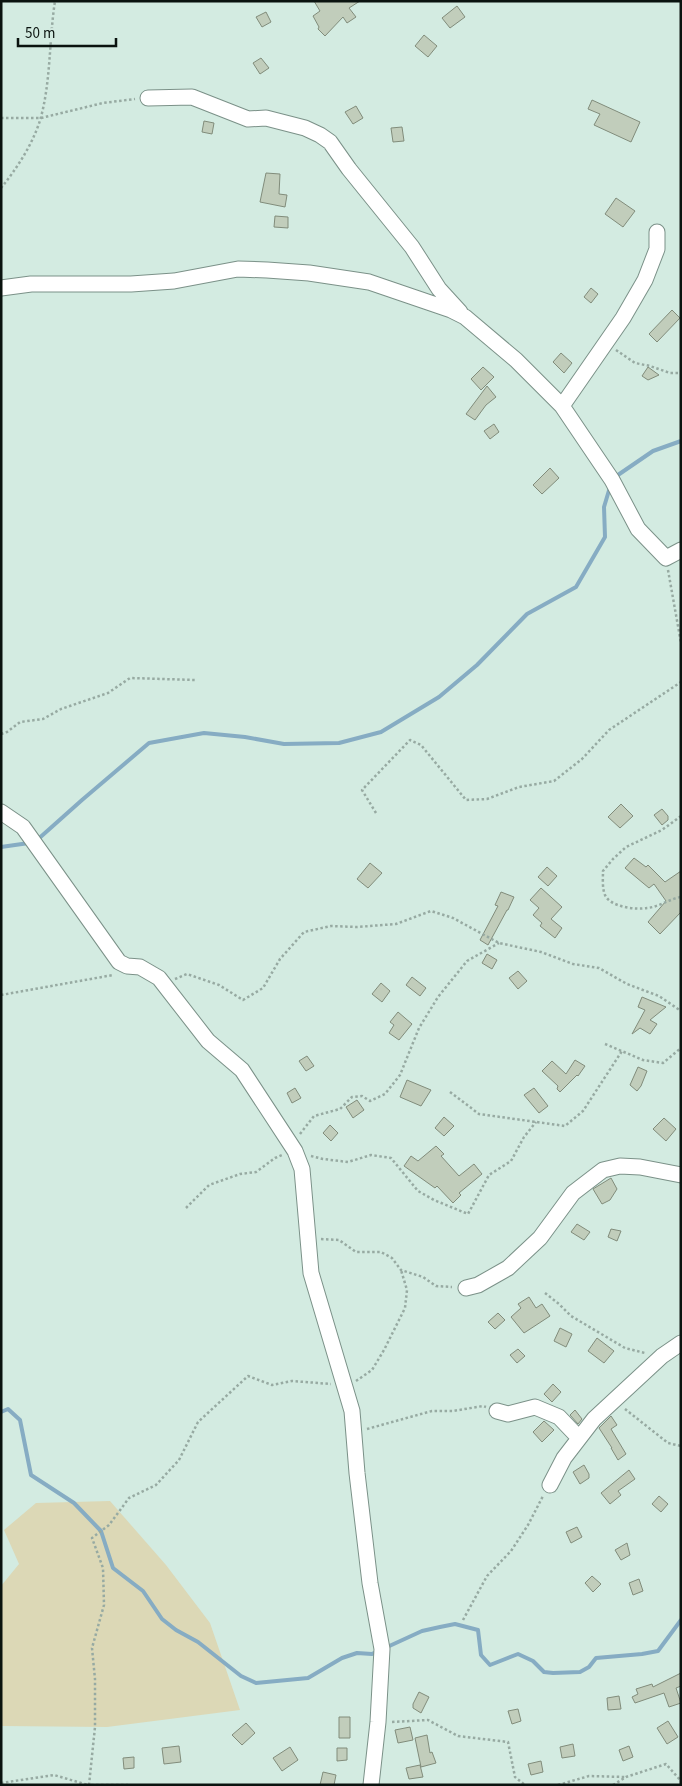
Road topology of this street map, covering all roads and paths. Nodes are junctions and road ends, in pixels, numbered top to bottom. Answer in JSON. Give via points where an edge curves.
{"nodes":[{"id":1,"x":55,"y":1,"type":"edge"},
{"id":2,"x":148,"y":98,"type":"joint"},
{"id":3,"x":1,"y":118,"type":"edge"},
{"id":4,"x":41,"y":118,"type":"junction"},
{"id":5,"x":1,"y":188,"type":"edge"},
{"id":6,"x":657,"y":232,"type":"dead end"},
{"id":7,"x":1,"y":288,"type":"edge"},
{"id":8,"x":465,"y":317,"type":"junction"},
{"id":9,"x":606,"y":343,"type":"junction"},
{"id":10,"x":681,"y":373,"type":"edge"},
{"id":11,"x":562,"y":406,"type":"junction"},
{"id":12,"x":681,"y":550,"type":"edge"},
{"id":13,"x":666,"y":558,"type":"junction"},
{"id":14,"x":681,"y":643,"type":"edge"},
{"id":15,"x":196,"y":680,"type":"dead end"},
{"id":16,"x":681,"y":682,"type":"edge"},
{"id":17,"x":1,"y":734,"type":"edge"},
{"id":18,"x":1,"y":812,"type":"edge"},
{"id":19,"x":376,"y":814,"type":"dead end"},
{"id":20,"x":681,"y":816,"type":"edge"},
{"id":21,"x":681,"y":897,"type":"edge"},
{"id":22,"x":499,"y":943,"type":"junction"},
{"id":23,"x":132,"y":967,"type":"junction"},
{"id":24,"x":163,"y":983,"type":"junction"},
{"id":25,"x":1,"y":995,"type":"edge"},
{"id":26,"x":681,"y":1011,"type":"edge"},
{"id":27,"x":604,"y":1044,"type":"dead end"},
{"id":28,"x":681,"y":1048,"type":"edge"},
{"id":29,"x":622,"y":1051,"type":"junction"},
{"id":30,"x":450,"y":1092,"type":"dead end"},
{"id":31,"x":536,"y":1122,"type":"junction"},
{"id":32,"x":295,"y":1151,"type":"junction"},
{"id":33,"x":681,"y":1175,"type":"edge"},
{"id":34,"x":186,"y":1208,"type":"dead end"},
{"id":35,"x":308,"y":1239,"type":"junction"},
{"id":36,"x":401,"y":1270,"type":"junction"},
{"id":37,"x":466,"y":1288,"type":"joint"},
{"id":38,"x":545,"y":1293,"type":"dead end"},
{"id":39,"x":681,"y":1343,"type":"edge"},
{"id":40,"x":662,"y":1356,"type":"junction"},
{"id":41,"x":344,"y":1384,"type":"junction"},
{"id":42,"x":614,"y":1401,"type":"junction"},
{"id":43,"x":497,"y":1411,"type":"joint"},
{"id":44,"x":354,"y":1436,"type":"junction"},
{"id":45,"x":580,"y":1438,"type":"junction"},
{"id":46,"x":681,"y":1446,"type":"edge"},
{"id":47,"x":550,"y":1485,"type":"joint"},
{"id":48,"x":463,"y":1620,"type":"dead end"},
{"id":49,"x":378,"y":1722,"type":"junction"},
{"id":50,"x":626,"y":1777,"type":"junction"},
{"id":51,"x":681,"y":1782,"type":"edge"},
{"id":52,"x":1,"y":1783,"type":"edge"},
{"id":53,"x":89,"y":1785,"type":"edge"},
{"id":54,"x":128,"y":1785,"type":"edge"},
{"id":55,"x":371,"y":1785,"type":"edge"},
{"id":56,"x":525,"y":1785,"type":"edge"},
{"id":57,"x":558,"y":1785,"type":"edge"},
{"id":58,"x":613,"y":1785,"type":"edge"}],
"edges":[{"from":1,"to":4,"type":"path"},
{"from":2,"to":4,"type":"path","via":[[103,102]]},
{"from":2,"to":8,"type":"street","via":[[192,97],[248,119],[266,118],[320,135],[330,142],[412,247],[439,289]]},
{"from":3,"to":4,"type":"path"},
{"from":4,"to":5,"type":"path","via":[[13,173]]},
{"from":6,"to":9,"type":"street","via":[[658,248],[645,280]]},
{"from":7,"to":8,"type":"street","via":[[31,284],[131,284],[174,281],[238,269],[267,270],[369,282]]},
{"from":8,"to":11,"type":"street","via":[[516,360]]},
{"from":9,"to":10,"type":"path","via":[[634,363]]},
{"from":9,"to":11,"type":"street"},
{"from":11,"to":13,"type":"street","via":[[612,480],[638,529]]},
{"from":12,"to":13,"type":"street"},
{"from":13,"to":14,"type":"path"},
{"from":15,"to":17,"type":"path","via":[[130,678],[108,693],[61,708],[43,720],[20,722]]},
{"from":16,"to":19,"type":"path","via":[[609,730],[582,759],[554,781],[519,787],[487,799],[466,800],[421,745],[410,740],[362,790]]},
{"from":18,"to":23,"type":"street","via":[[23,827],[116,958]]},
{"from":20,"to":21,"type":"path","via":[[662,830],[626,847],[602,871],[605,895],[620,905],[649,908]]},
{"from":22,"to":24,"type":"path","via":[[452,918],[431,911],[396,924],[331,926],[304,932],[280,959],[263,988],[244,1000],[219,985],[187,974]]},
{"from":22,"to":26,"type":"path","via":[[599,968],[627,984],[659,996]]},
{"from":22,"to":32,"type":"path","via":[[467,961],[438,997],[419,1028],[400,1075],[385,1094],[370,1100],[362,1096],[352,1098],[340,1109],[314,1116],[298,1137]]},
{"from":23,"to":24,"type":"street","via":[[140,967]]},
{"from":23,"to":25,"type":"path","via":[[122,974]]},
{"from":24,"to":32,"type":"street","via":[[208,1042],[242,1070]]},
{"from":27,"to":29,"type":"path"},
{"from":28,"to":29,"type":"path","via":[[664,1062],[644,1060]]},
{"from":29,"to":31,"type":"path","via":[[583,1111],[565,1126]]},
{"from":30,"to":31,"type":"path","via":[[479,1114]]},
{"from":31,"to":32,"type":"path","via":[[511,1160],[490,1175],[468,1214],[418,1191],[390,1158],[371,1155],[348,1162]]},
{"from":32,"to":34,"type":"path","via":[[275,1158],[256,1172],[240,1174],[209,1186]]},
{"from":32,"to":35,"type":"street","via":[[302,1169]]},
{"from":33,"to":37,"type":"street","via":[[640,1167],[620,1166],[603,1170],[573,1192],[540,1238],[508,1268]]},
{"from":35,"to":36,"type":"path","via":[[339,1240],[356,1252],[382,1252],[392,1258]]},
{"from":35,"to":41,"type":"street","via":[[311,1274]]},
{"from":36,"to":37,"type":"path","via":[[423,1277],[436,1286]]},
{"from":36,"to":41,"type":"path","via":[[407,1290],[405,1308],[372,1370],[358,1380]]},
{"from":38,"to":40,"type":"path","via":[[571,1316],[625,1348]]},
{"from":39,"to":40,"type":"street"},
{"from":40,"to":42,"type":"street"},
{"from":41,"to":44,"type":"street","via":[[352,1411]]},
{"from":41,"to":53,"type":"path","via":[[292,1381],[272,1385],[248,1376],[198,1422],[179,1460],[156,1485],[129,1498],[109,1525],[92,1538],[103,1568],[104,1605],[92,1648],[95,1727]]},
{"from":42,"to":45,"type":"street","via":[[594,1419]]},
{"from":42,"to":46,"type":"path","via":[[668,1443]]},
{"from":43,"to":44,"type":"path","via":[[483,1406],[432,1411],[371,1427]]},
{"from":43,"to":45,"type":"street","via":[[508,1414],[535,1407],[559,1418]]},
{"from":44,"to":49,"type":"street","via":[[370,1583],[382,1649]]},
{"from":45,"to":47,"type":"street","via":[[564,1458]]},
{"from":47,"to":48,"type":"path","via":[[511,1551],[487,1576]]},
{"from":49,"to":55,"type":"street"},
{"from":49,"to":56,"type":"path","via":[[428,1720],[458,1736],[508,1742],[514,1776]]},
{"from":50,"to":51,"type":"path","via":[[666,1764]]},
{"from":50,"to":57,"type":"path","via":[[589,1776]]},
{"from":50,"to":58,"type":"path"},
{"from":52,"to":53,"type":"path","via":[[54,1775]]},
{"from":53,"to":54,"type":"path"}]}
